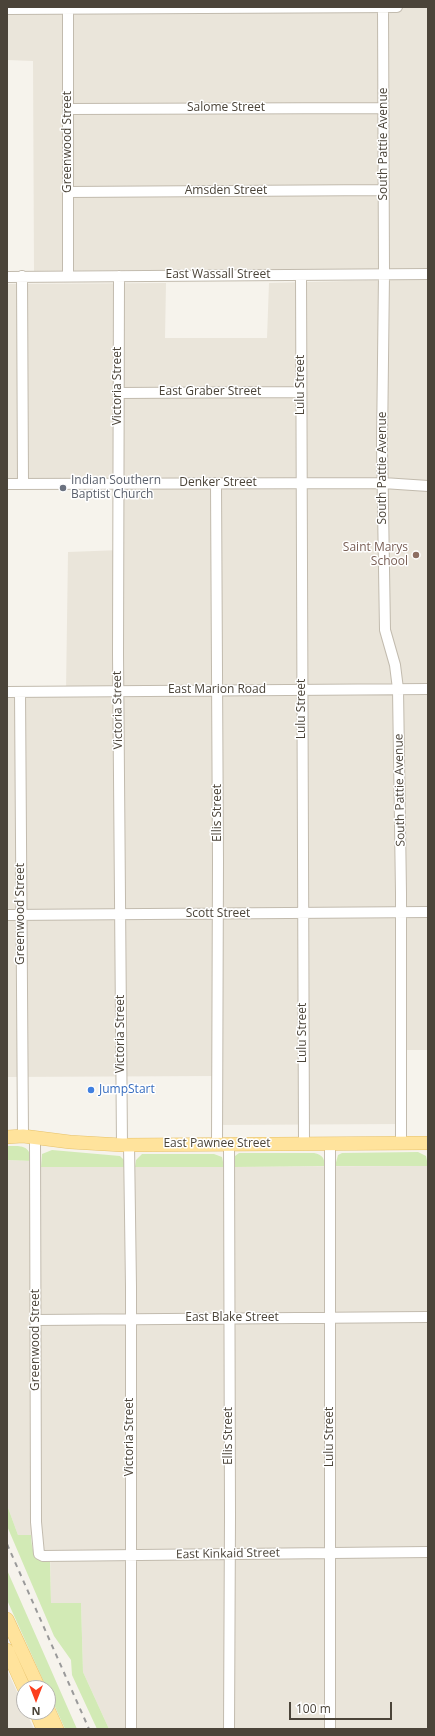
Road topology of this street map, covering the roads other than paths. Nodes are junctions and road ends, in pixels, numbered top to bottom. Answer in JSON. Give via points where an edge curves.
{"nodes":[{"id":1,"x":383,"y":7,"type":"edge"},
{"id":2,"x":397,"y":7,"type":"edge"},
{"id":3,"x":68,"y":8,"type":"edge"},
{"id":4,"x":7,"y":9,"type":"edge"},
{"id":5,"x":384,"y":108,"type":"junction"},
{"id":6,"x":68,"y":109,"type":"junction"},
{"id":7,"x":384,"y":190,"type":"junction"},
{"id":8,"x":68,"y":192,"type":"junction"},
{"id":9,"x":384,"y":274,"type":"junction"},
{"id":10,"x":428,"y":274,"type":"edge"},
{"id":11,"x":301,"y":275,"type":"junction"},
{"id":12,"x":7,"y":276,"type":"edge"},
{"id":13,"x":22,"y":276,"type":"junction"},
{"id":14,"x":68,"y":276,"type":"junction"},
{"id":15,"x":119,"y":276,"type":"junction"},
{"id":16,"x":301,"y":392,"type":"junction"},
{"id":17,"x":118,"y":393,"type":"junction"},
{"id":18,"x":216,"y":483,"type":"junction"},
{"id":19,"x":301,"y":483,"type":"junction"},
{"id":20,"x":383,"y":483,"type":"junction"},
{"id":21,"x":7,"y":484,"type":"edge"},
{"id":22,"x":23,"y":484,"type":"junction"},
{"id":23,"x":118,"y":484,"type":"junction"},
{"id":24,"x":428,"y":486,"type":"edge"},
{"id":25,"x":398,"y":689,"type":"junction"},
{"id":26,"x":428,"y":689,"type":"edge"},
{"id":27,"x":217,"y":690,"type":"junction"},
{"id":28,"x":302,"y":690,"type":"junction"},
{"id":29,"x":118,"y":691,"type":"junction"},
{"id":30,"x":7,"y":692,"type":"edge"},
{"id":31,"x":20,"y":692,"type":"junction"},
{"id":32,"x":401,"y":912,"type":"junction"},
{"id":33,"x":428,"y":912,"type":"edge"},
{"id":34,"x":302,"y":913,"type":"junction"},
{"id":35,"x":218,"y":914,"type":"junction"},
{"id":36,"x":7,"y":915,"type":"edge"},
{"id":37,"x":21,"y":915,"type":"junction"},
{"id":38,"x":120,"y":915,"type":"junction"},
{"id":39,"x":7,"y":1136,"type":"edge"},
{"id":40,"x":29,"y":1137,"type":"junction"},
{"id":41,"x":401,"y":1143,"type":"junction"},
{"id":42,"x":428,"y":1143,"type":"edge"},
{"id":43,"x":223,"y":1144,"type":"junction"},
{"id":44,"x":304,"y":1144,"type":"junction"},
{"id":45,"x":330,"y":1144,"type":"junction"},
{"id":46,"x":126,"y":1145,"type":"junction"},
{"id":47,"x":428,"y":1317,"type":"edge"},
{"id":48,"x":228,"y":1318,"type":"junction"},
{"id":49,"x":330,"y":1318,"type":"junction"},
{"id":50,"x":131,"y":1319,"type":"junction"},
{"id":51,"x":36,"y":1320,"type":"junction"},
{"id":52,"x":37,"y":1543,"type":"joint"},
{"id":53,"x":428,"y":1552,"type":"edge"},
{"id":54,"x":330,"y":1553,"type":"junction"},
{"id":55,"x":230,"y":1554,"type":"junction"},
{"id":56,"x":130,"y":1555,"type":"junction"},
{"id":57,"x":7,"y":1619,"type":"edge"},
{"id":58,"x":7,"y":1650,"type":"edge"},
{"id":59,"x":20,"y":1680,"type":"edge"},
{"id":60,"x":35,"y":1680,"type":"edge"},
{"id":61,"x":131,"y":1729,"type":"edge"},
{"id":62,"x":228,"y":1729,"type":"edge"},
{"id":63,"x":330,"y":1729,"type":"edge"}],
"edges":[{"from":1,"to":2,"type":"street"},
{"from":1,"to":3,"type":"street"},
{"from":1,"to":5,"type":"street","name":"South Pattie Avenue"},
{"from":3,"to":4,"type":"street"},
{"from":3,"to":6,"type":"street","name":"Greenwood Street"},
{"from":5,"to":6,"type":"street","name":"Salome Street"},
{"from":5,"to":7,"type":"street","name":"South Pattie Avenue"},
{"from":6,"to":8,"type":"street","name":"Greenwood Street"},
{"from":7,"to":8,"type":"street","name":"Amsden Street"},
{"from":7,"to":9,"type":"street","name":"South Pattie Avenue"},
{"from":8,"to":14,"type":"street","name":"Greenwood Street"},
{"from":9,"to":10,"type":"street","name":"East Wassall Street"},
{"from":9,"to":11,"type":"street","name":"East Wassall Street"},
{"from":9,"to":20,"type":"street","name":"South Pattie Avenue"},
{"from":11,"to":15,"type":"street","name":"East Wassall Street"},
{"from":11,"to":16,"type":"street","name":"Lulu Street"},
{"from":12,"to":13,"type":"street","name":"East Wassall Street"},
{"from":13,"to":14,"type":"street","name":"East Wassall Street"},
{"from":13,"to":22,"type":"street"},
{"from":14,"to":15,"type":"street","name":"East Wassall Street"},
{"from":15,"to":17,"type":"street","name":"Victoria Street"},
{"from":16,"to":17,"type":"street","name":"East Graber Street"},
{"from":16,"to":19,"type":"street","name":"Lulu Street"},
{"from":17,"to":23,"type":"street","name":"Victoria Street"},
{"from":18,"to":19,"type":"street","name":"Denker Street"},
{"from":18,"to":23,"type":"street","name":"Denker Street"},
{"from":18,"to":27,"type":"street","name":"Ellis Street"},
{"from":19,"to":20,"type":"street","name":"Denker Street"},
{"from":19,"to":28,"type":"street","name":"Lulu Street"},
{"from":20,"to":24,"type":"street","name":"Denker Street"},
{"from":20,"to":25,"type":"street","name":"South Pattie Avenue","via":[[385,630],[395,665]]},
{"from":21,"to":22,"type":"street","name":"Denker Street"},
{"from":22,"to":23,"type":"street","name":"Denker Street"},
{"from":23,"to":29,"type":"street","name":"Victoria Street"},
{"from":25,"to":26,"type":"street","name":"East Marion Road"},
{"from":25,"to":28,"type":"street","name":"East Marion Road"},
{"from":25,"to":32,"type":"street","name":"South Pattie Avenue"},
{"from":27,"to":28,"type":"street","name":"East Marion Road"},
{"from":27,"to":29,"type":"street","name":"East Marion Road"},
{"from":27,"to":35,"type":"street","name":"Ellis Street"},
{"from":28,"to":34,"type":"street","name":"Lulu Street"},
{"from":29,"to":31,"type":"street","name":"East Marion Road"},
{"from":29,"to":38,"type":"street","name":"Victoria Street"},
{"from":30,"to":31,"type":"street","name":"East Marion Road"},
{"from":31,"to":37,"type":"street","name":"Greenwood Street"},
{"from":32,"to":33,"type":"street","name":"Scott Street"},
{"from":32,"to":34,"type":"street","name":"Scott Street"},
{"from":32,"to":41,"type":"street","name":"South Pattie Avenue"},
{"from":34,"to":35,"type":"street","name":"Scott Street"},
{"from":34,"to":44,"type":"street","name":"Lulu Street"},
{"from":35,"to":38,"type":"street","name":"Scott Street"},
{"from":35,"to":43,"type":"street","name":"Ellis Street"},
{"from":36,"to":37,"type":"street","name":"Scott Street"},
{"from":37,"to":38,"type":"street","name":"Scott Street"},
{"from":37,"to":40,"type":"street","name":"Greenwood Street"},
{"from":38,"to":46,"type":"street","name":"Victoria Street"},
{"from":39,"to":40,"type":"main road","name":"East Pawnee Street"},
{"from":40,"to":46,"type":"main road","name":"East Pawnee Street"},
{"from":40,"to":51,"type":"street","name":"Greenwood Street"},
{"from":41,"to":42,"type":"main road","name":"East Pawnee Street"},
{"from":41,"to":45,"type":"main road","name":"East Pawnee Street"},
{"from":43,"to":44,"type":"main road","name":"East Pawnee Street"},
{"from":43,"to":46,"type":"main road","name":"East Pawnee Street"},
{"from":43,"to":48,"type":"street","name":"Ellis Street"},
{"from":44,"to":45,"type":"main road","name":"East Pawnee Street"},
{"from":45,"to":49,"type":"street","name":"Lulu Street"},
{"from":46,"to":50,"type":"street","name":"Victoria Street"},
{"from":47,"to":49,"type":"street","name":"East Blake Street"},
{"from":48,"to":49,"type":"street","name":"East Blake Street"},
{"from":48,"to":50,"type":"street","name":"East Blake Street"},
{"from":48,"to":55,"type":"street","name":"Ellis Street"},
{"from":49,"to":54,"type":"street","name":"Lulu Street"},
{"from":50,"to":51,"type":"street","name":"East Blake Street"},
{"from":50,"to":56,"type":"street","name":"Victoria Street"},
{"from":51,"to":52,"type":"street","name":"Greenwood Street"},
{"from":52,"to":56,"type":"street","name":"East Kinkaid Street","via":[[39,1554],[43,1556]]},
{"from":53,"to":54,"type":"street","name":"East Kinkaid Street"},
{"from":54,"to":55,"type":"street","name":"East Kinkaid Street"},
{"from":54,"to":63,"type":"street","name":"Lulu Street"},
{"from":55,"to":56,"type":"street","name":"East Kinkaid Street"},
{"from":55,"to":62,"type":"street","name":"Ellis Street"},
{"from":56,"to":61,"type":"street","name":"Victoria Street"},
{"from":57,"to":60,"type":"main road"},
{"from":58,"to":59,"type":"main road"}]}
